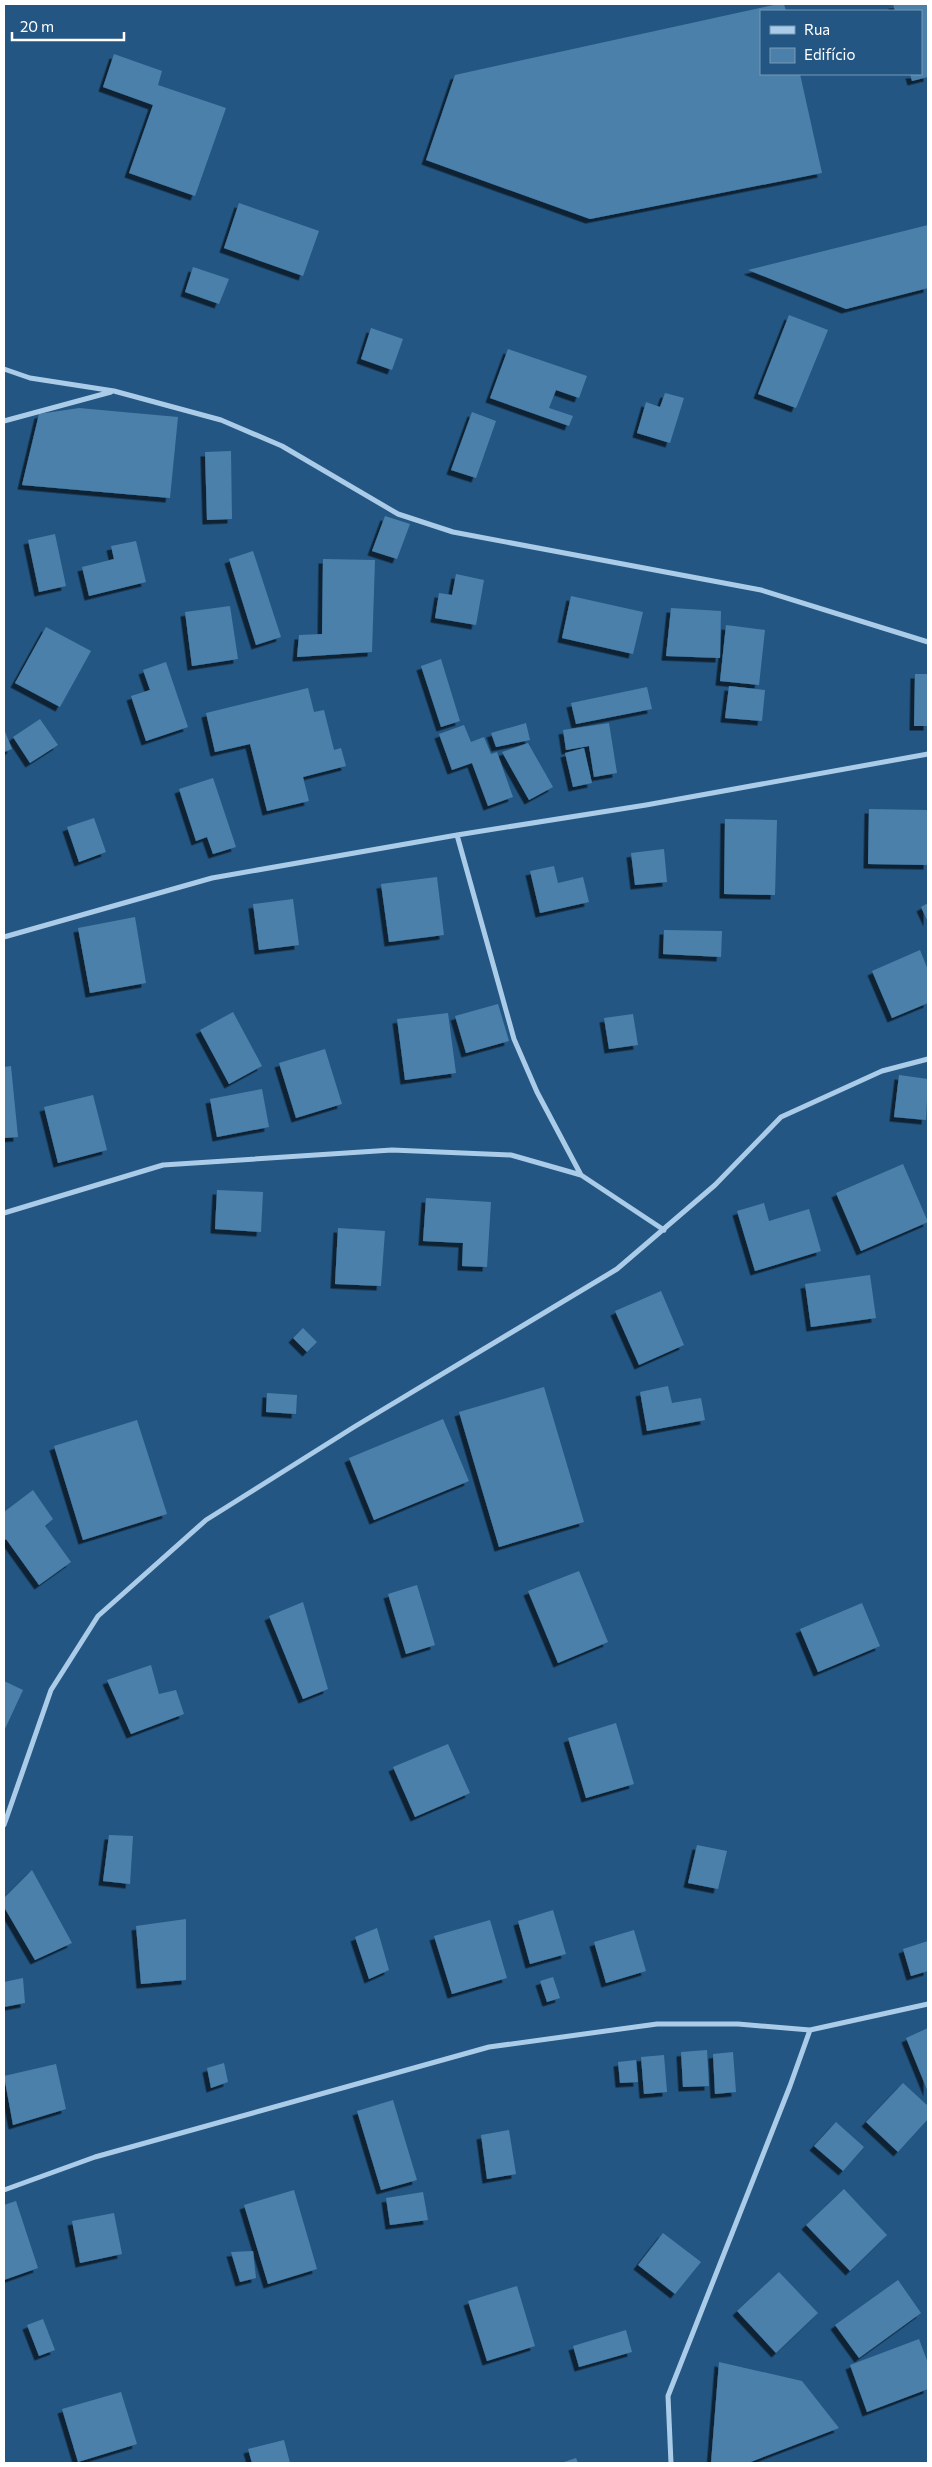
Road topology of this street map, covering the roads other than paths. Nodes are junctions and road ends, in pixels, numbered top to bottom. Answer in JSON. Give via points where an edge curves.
{"nodes":[{"id":1,"x":4,"y":369,"type":"edge"},
{"id":2,"x":114,"y":391,"type":"junction"},
{"id":3,"x":4,"y":420,"type":"edge"},
{"id":4,"x":928,"y":642,"type":"edge"},
{"id":5,"x":928,"y":754,"type":"edge"},
{"id":6,"x":457,"y":835,"type":"junction"},
{"id":7,"x":4,"y":937,"type":"edge"},
{"id":8,"x":928,"y":1059,"type":"edge"},
{"id":9,"x":581,"y":1175,"type":"junction"},
{"id":10,"x":4,"y":1213,"type":"edge"},
{"id":11,"x":664,"y":1230,"type":"junction"},
{"id":12,"x":4,"y":1825,"type":"edge"},
{"id":13,"x":928,"y":2004,"type":"edge"},
{"id":14,"x":810,"y":2030,"type":"junction"},
{"id":15,"x":4,"y":2190,"type":"edge"},
{"id":16,"x":671,"y":2463,"type":"edge"}],
"edges":[{"from":1,"to":2,"type":"street","via":[[30,378]]},
{"from":2,"to":3,"type":"street"},
{"from":2,"to":4,"type":"street","via":[[221,420],[282,446],[398,514],[453,532],[761,590]]},
{"from":5,"to":6,"type":"street","via":[[655,804]]},
{"from":6,"to":7,"type":"street","via":[[212,878]]},
{"from":6,"to":9,"type":"street","via":[[514,1039],[537,1092]]},
{"from":8,"to":11,"type":"street","via":[[882,1071],[781,1117],[716,1185]]},
{"from":9,"to":10,"type":"street","via":[[511,1155],[392,1150],[173,1164]]},
{"from":9,"to":11,"type":"street"},
{"from":11,"to":12,"type":"street","via":[[617,1270],[354,1427],[206,1520],[98,1616],[51,1690]]},
{"from":13,"to":14,"type":"street"},
{"from":14,"to":15,"type":"street","via":[[738,2024],[657,2024],[489,2047],[95,2157]]},
{"from":14,"to":16,"type":"street","via":[[668,2396]]}]}
